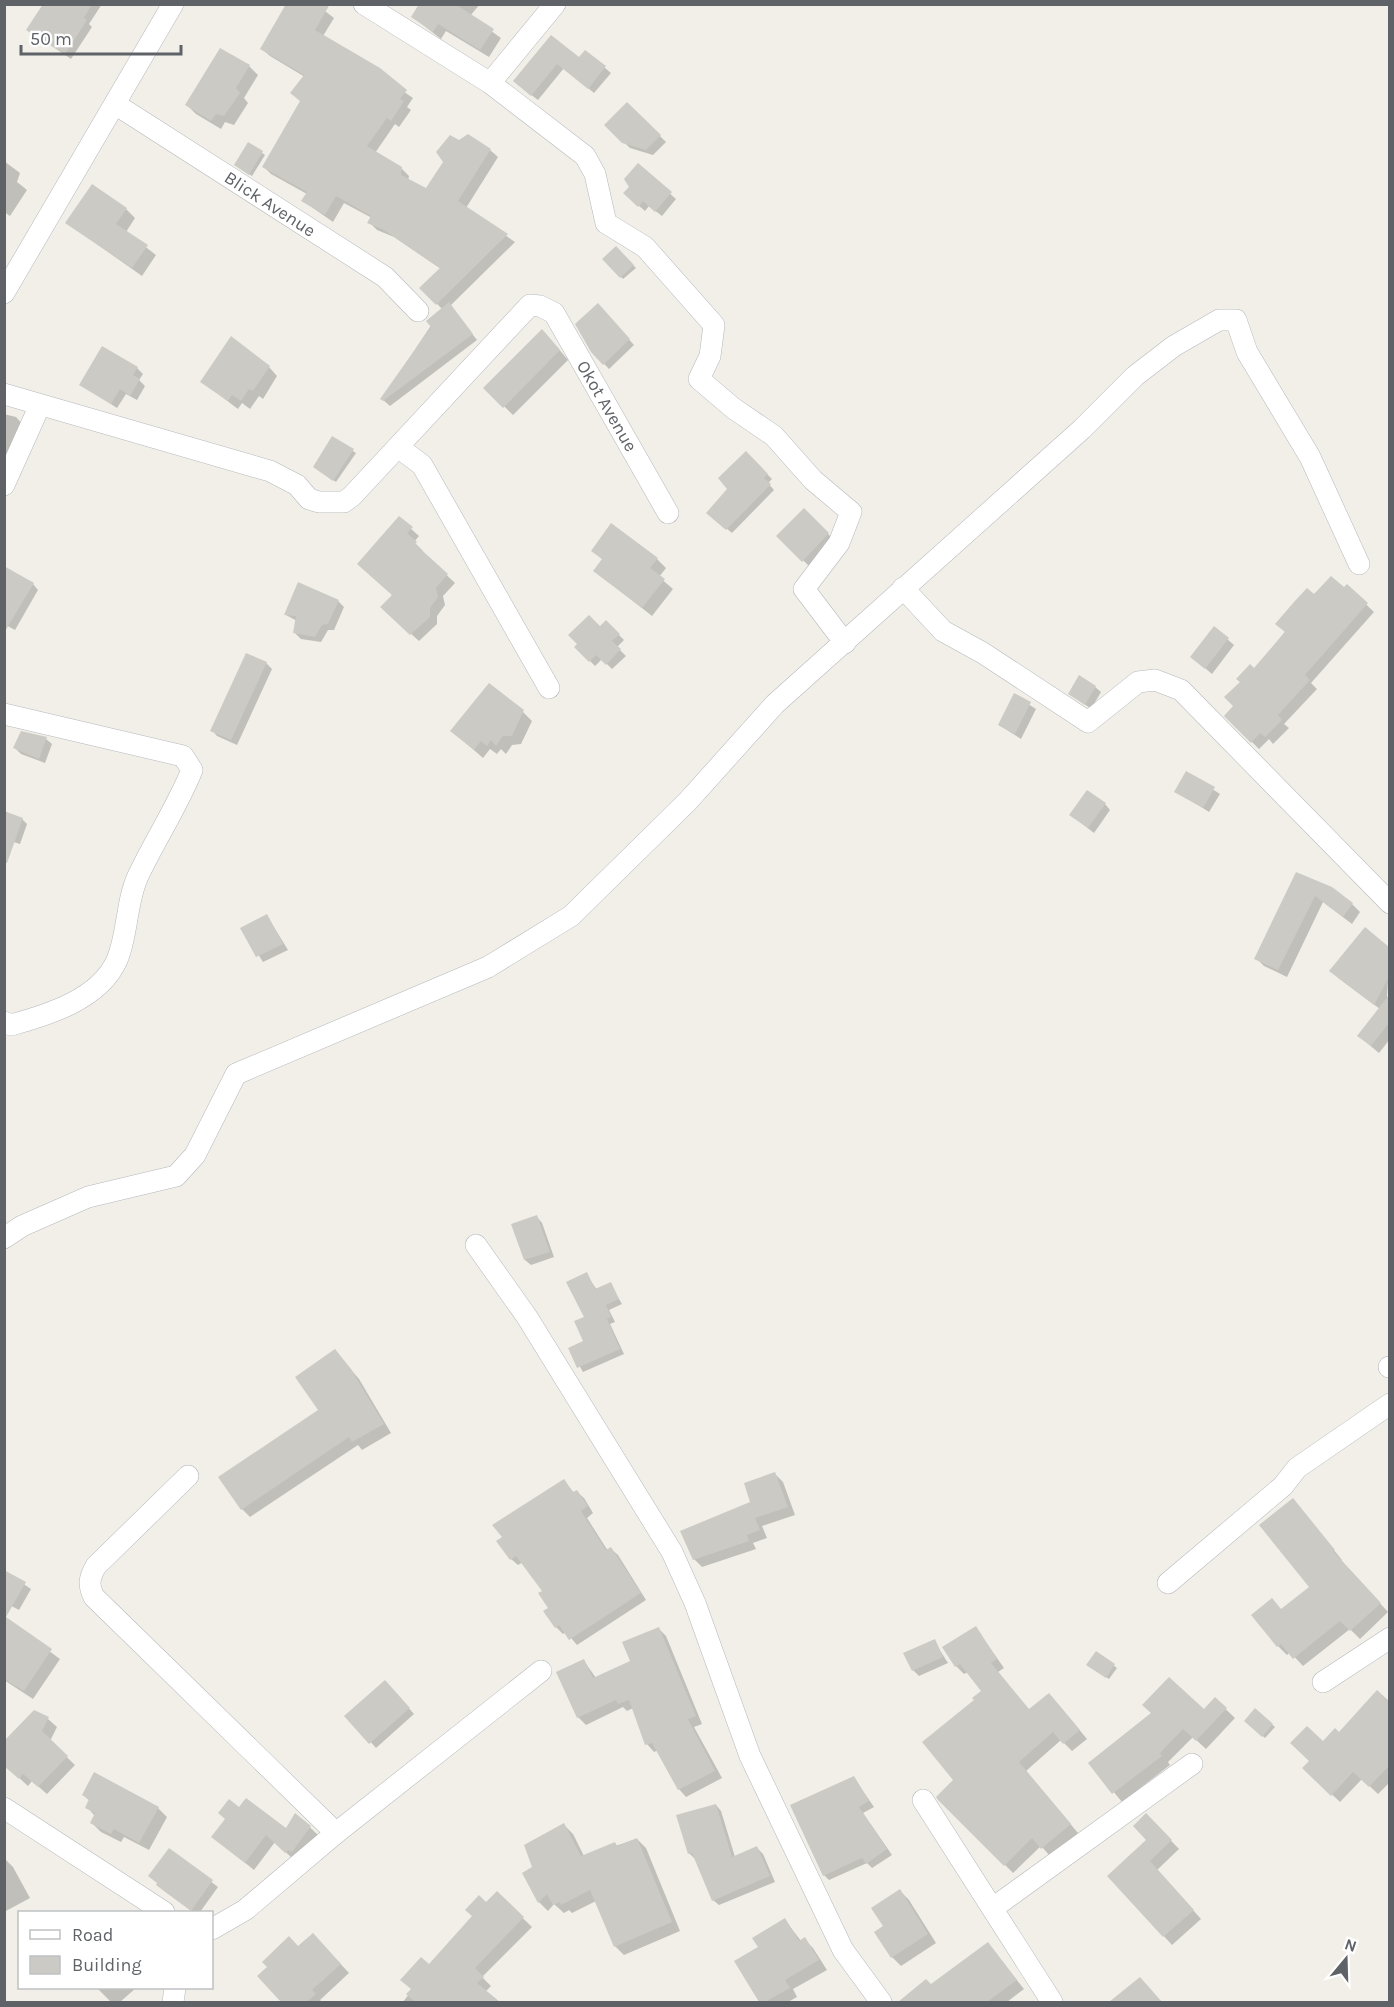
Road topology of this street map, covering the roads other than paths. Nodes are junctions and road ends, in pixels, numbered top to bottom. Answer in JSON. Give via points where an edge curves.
{"nodes":[{"id":1,"x":173,"y":4,"type":"edge"},
{"id":2,"x":364,"y":4,"type":"edge"},
{"id":3,"x":555,"y":4,"type":"edge"},
{"id":4,"x":490,"y":84,"type":"junction"},
{"id":5,"x":115,"y":104,"type":"junction"},
{"id":6,"x":4,"y":293,"type":"edge"},
{"id":7,"x":418,"y":311,"type":"dead end"},
{"id":8,"x":4,"y":394,"type":"edge"},
{"id":9,"x":40,"y":405,"type":"junction"},
{"id":10,"x":398,"y":447,"type":"junction"},
{"id":11,"x":4,"y":486,"type":"edge"},
{"id":12,"x":668,"y":513,"type":"dead end"},
{"id":13,"x":1359,"y":564,"type":"dead end"},
{"id":14,"x":903,"y":588,"type":"junction"},
{"id":15,"x":845,"y":643,"type":"junction"},
{"id":16,"x":549,"y":688,"type":"dead end"},
{"id":17,"x":4,"y":714,"type":"edge"},
{"id":18,"x":1389,"y":903,"type":"edge"},
{"id":19,"x":4,"y":1022,"type":"edge"},
{"id":20,"x":4,"y":1238,"type":"edge"},
{"id":21,"x":476,"y":1245,"type":"dead end"},
{"id":22,"x":1389,"y":1404,"type":"edge"},
{"id":23,"x":188,"y":1476,"type":"dead end"},
{"id":24,"x":1168,"y":1583,"type":"dead end"},
{"id":25,"x":1389,"y":1638,"type":"edge"},
{"id":26,"x":541,"y":1671,"type":"dead end"},
{"id":27,"x":1323,"y":1682,"type":"dead end"},
{"id":28,"x":1192,"y":1764,"type":"dead end"},
{"id":29,"x":923,"y":1800,"type":"dead end"},
{"id":30,"x":4,"y":1808,"type":"edge"},
{"id":31,"x":336,"y":1833,"type":"junction"},
{"id":32,"x":993,"y":1908,"type":"junction"},
{"id":33,"x":162,"y":1911,"type":"edge"},
{"id":34,"x":213,"y":1928,"type":"edge"},
{"id":35,"x":881,"y":2002,"type":"edge"},
{"id":36,"x":1052,"y":2002,"type":"edge"}],
"edges":[{"from":1,"to":5,"type":"street"},
{"from":2,"to":4,"type":"street"},
{"from":3,"to":4,"type":"street"},
{"from":4,"to":15,"type":"street","via":[[585,156],[595,174],[606,223],[645,247],[714,325],[710,356],[699,379],[774,436],[813,480],[851,512],[839,543],[804,589]]},
{"from":5,"to":6,"type":"street"},
{"from":5,"to":7,"type":"street","name":"Blick Avenue","via":[[385,277]]},
{"from":8,"to":9,"type":"street"},
{"from":9,"to":10,"type":"street","via":[[270,471],[297,485],[309,499],[332,504],[352,496]]},
{"from":9,"to":11,"type":"street"},
{"from":10,"to":12,"type":"street","name":"Okot Avenue","via":[[530,305],[540,306],[554,313]]},
{"from":10,"to":16,"type":"street","via":[[422,465]]},
{"from":13,"to":14,"type":"street","via":[[1310,457],[1247,352],[1236,320],[1219,320],[1174,346],[1134,376],[1082,429]]},
{"from":14,"to":15,"type":"street"},
{"from":14,"to":18,"type":"street","via":[[943,631],[1088,722],[1138,682],[1155,680],[1181,690]]},
{"from":15,"to":20,"type":"street","via":[[775,704],[688,801],[571,916],[488,967],[236,1074],[209,1132],[176,1176],[88,1197]]},
{"from":17,"to":19,"type":"street","via":[[173,753],[183,756],[192,770],[137,878],[117,960],[100,985],[50,1014],[11,1025]]},
{"from":21,"to":35,"type":"street","via":[[527,1317],[672,1552],[695,1603],[755,1766],[843,1950]]},
{"from":22,"to":24,"type":"street","via":[[1296,1468],[1283,1486]]},
{"from":23,"to":31,"type":"street","via":[[96,1566],[89,1577],[89,1587],[94,1597]]},
{"from":25,"to":27,"type":"street"},
{"from":26,"to":31,"type":"street"},
{"from":28,"to":32,"type":"street"},
{"from":29,"to":32,"type":"street"},
{"from":30,"to":33,"type":"street"},
{"from":31,"to":34,"type":"street","via":[[245,1910]]},
{"from":32,"to":36,"type":"street"}]}
